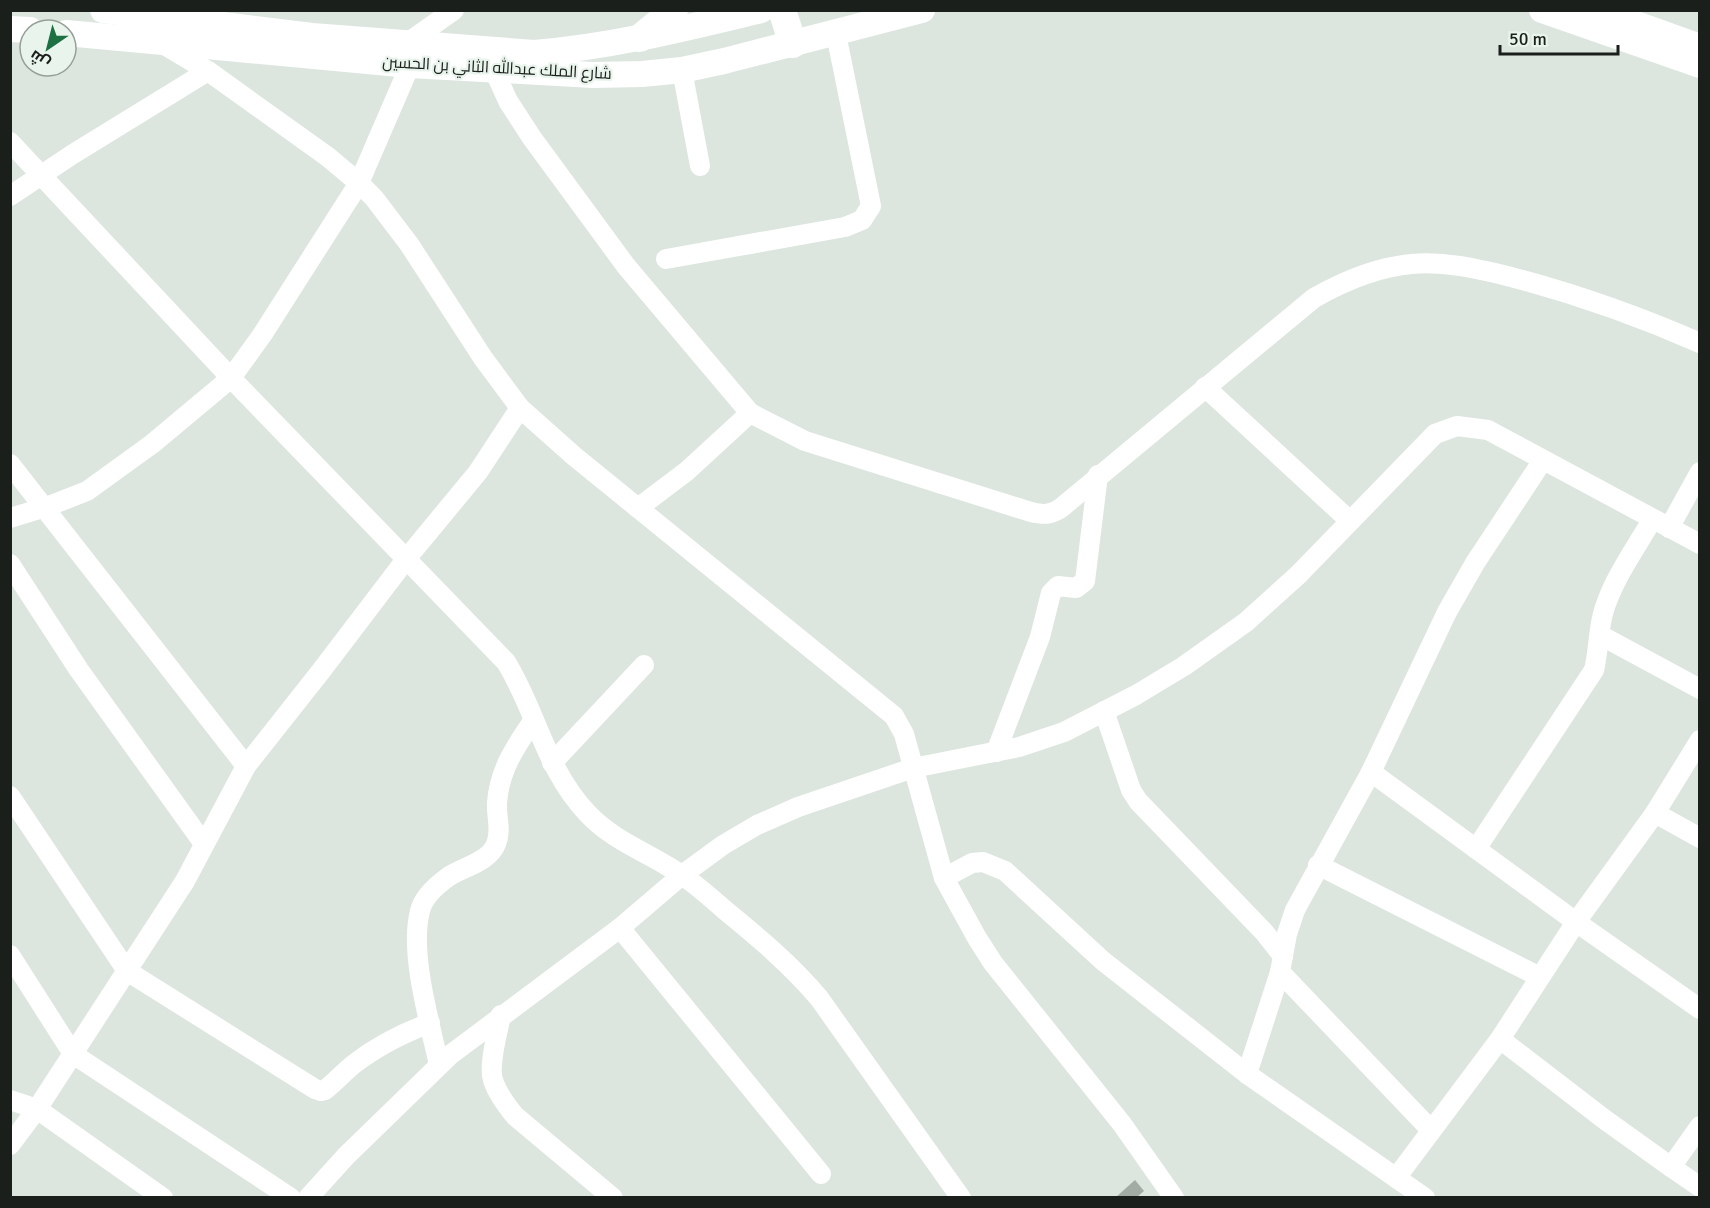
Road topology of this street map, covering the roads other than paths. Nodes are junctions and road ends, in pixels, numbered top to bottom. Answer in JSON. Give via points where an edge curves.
{"nodes":[{"id":1,"x":103,"y":10,"type":"edge"},
{"id":2,"x":454,"y":10,"type":"edge"},
{"id":3,"x":674,"y":10,"type":"edge"},
{"id":4,"x":761,"y":10,"type":"edge"},
{"id":5,"x":782,"y":10,"type":"edge"},
{"id":6,"x":922,"y":10,"type":"edge"},
{"id":7,"x":1542,"y":10,"type":"edge"},
{"id":8,"x":1597,"y":10,"type":"edge"},
{"id":9,"x":78,"y":34,"type":"edge"},
{"id":10,"x":836,"y":34,"type":"junction"},
{"id":11,"x":640,"y":38,"type":"junction"},
{"id":12,"x":158,"y":41,"type":"junction"},
{"id":13,"x":793,"y":44,"type":"junction"},
{"id":14,"x":1700,"y":47,"type":"edge"},
{"id":15,"x":408,"y":54,"type":"junction"},
{"id":16,"x":1700,"y":65,"type":"edge"},
{"id":17,"x":494,"y":70,"type":"junction"},
{"id":18,"x":682,"y":70,"type":"junction"},
{"id":19,"x":208,"y":71,"type":"junction"},
{"id":20,"x":10,"y":142,"type":"edge"},
{"id":21,"x":700,"y":166,"type":"dead end"},
{"id":22,"x":43,"y":174,"type":"junction"},
{"id":23,"x":359,"y":183,"type":"junction"},
{"id":24,"x":10,"y":195,"type":"edge"},
{"id":25,"x":666,"y":259,"type":"dead end"},
{"id":26,"x":1700,"y":343,"type":"edge"},
{"id":27,"x":231,"y":378,"type":"junction"},
{"id":28,"x":1205,"y":387,"type":"junction"},
{"id":29,"x":520,"y":408,"type":"junction"},
{"id":30,"x":750,"y":413,"type":"junction"},
{"id":31,"x":1543,"y":460,"type":"junction"},
{"id":32,"x":10,"y":464,"type":"edge"},
{"id":33,"x":1700,"y":472,"type":"edge"},
{"id":34,"x":1098,"y":475,"type":"junction"},
{"id":35,"x":46,"y":507,"type":"junction"},
{"id":36,"x":638,"y":508,"type":"junction"},
{"id":37,"x":10,"y":518,"type":"edge"},
{"id":38,"x":1350,"y":521,"type":"junction"},
{"id":39,"x":1660,"y":524,"type":"junction"},
{"id":40,"x":1700,"y":544,"type":"edge"},
{"id":41,"x":407,"y":558,"type":"junction"},
{"id":42,"x":10,"y":564,"type":"edge"},
{"id":43,"x":1600,"y":636,"type":"junction"},
{"id":44,"x":644,"y":665,"type":"dead end"},
{"id":45,"x":1700,"y":689,"type":"edge"},
{"id":46,"x":1104,"y":711,"type":"junction"},
{"id":47,"x":533,"y":721,"type":"junction"},
{"id":48,"x":1700,"y":740,"type":"edge"},
{"id":49,"x":996,"y":752,"type":"junction"},
{"id":50,"x":552,"y":763,"type":"junction"},
{"id":51,"x":246,"y":766,"type":"junction"},
{"id":52,"x":913,"y":768,"type":"junction"},
{"id":53,"x":1371,"y":772,"type":"junction"},
{"id":54,"x":10,"y":796,"type":"edge"},
{"id":55,"x":1655,"y":813,"type":"junction"},
{"id":56,"x":1700,"y":838,"type":"edge"},
{"id":57,"x":204,"y":844,"type":"junction"},
{"id":58,"x":1476,"y":849,"type":"junction"},
{"id":59,"x":1318,"y":865,"type":"junction"},
{"id":60,"x":682,"y":875,"type":"junction"},
{"id":61,"x":944,"y":878,"type":"junction"},
{"id":62,"x":1576,"y":922,"type":"junction"},
{"id":63,"x":620,"y":928,"type":"junction"},
{"id":64,"x":10,"y":954,"type":"edge"},
{"id":65,"x":1281,"y":964,"type":"junction"},
{"id":66,"x":127,"y":971,"type":"junction"},
{"id":67,"x":1540,"y":977,"type":"junction"},
{"id":68,"x":1700,"y":1010,"type":"edge"},
{"id":69,"x":501,"y":1015,"type":"junction"},
{"id":70,"x":430,"y":1023,"type":"junction"},
{"id":71,"x":1500,"y":1039,"type":"junction"},
{"id":72,"x":73,"y":1054,"type":"junction"},
{"id":73,"x":439,"y":1065,"type":"junction"},
{"id":74,"x":1247,"y":1074,"type":"junction"},
{"id":75,"x":10,"y":1100,"type":"edge"},
{"id":76,"x":38,"y":1109,"type":"junction"},
{"id":77,"x":1700,"y":1126,"type":"edge"},
{"id":78,"x":1431,"y":1130,"type":"junction"},
{"id":79,"x":10,"y":1145,"type":"edge"},
{"id":80,"x":1671,"y":1167,"type":"junction"},
{"id":81,"x":820,"y":1174,"type":"dead end"},
{"id":82,"x":1396,"y":1178,"type":"junction"},
{"id":83,"x":1700,"y":1187,"type":"edge"},
{"id":84,"x":164,"y":1197,"type":"edge"},
{"id":85,"x":291,"y":1197,"type":"edge"},
{"id":86,"x":308,"y":1197,"type":"edge"},
{"id":87,"x":613,"y":1197,"type":"edge"},
{"id":88,"x":961,"y":1197,"type":"edge"},
{"id":89,"x":1174,"y":1197,"type":"edge"},
{"id":90,"x":1425,"y":1197,"type":"edge"}],
"edges":[{"from":1,"to":15,"type":"main road","name":"شارع الملك عبدالله الثاني بن الحسين","via":[[301,34]]},
{"from":2,"to":15,"type":"street"},
{"from":3,"to":11,"type":"highway"},
{"from":4,"to":11,"type":"main road","name":"شارع الملك عبدالله الثاني بن الحسين"},
{"from":5,"to":13,"type":"highway"},
{"from":6,"to":10,"type":"main road","name":"شارع الملك عبدالله الثاني بن الحسين"},
{"from":7,"to":16,"type":"main road"},
{"from":8,"to":14,"type":"main road"},
{"from":9,"to":12,"type":"main road","name":"شارع الملك عبدالله الثاني بن الحسين"},
{"from":10,"to":13,"type":"main road","name":"شارع الملك عبدالله الثاني بن الحسين"},
{"from":10,"to":25,"type":"street","via":[[871,206],[862,220],[845,227]]},
{"from":11,"to":15,"type":"main road","name":"شارع الملك عبدالله الثاني بن الحسين","via":[[534,53]]},
{"from":12,"to":15,"type":"main road","name":"شارع الملك عبدالله الثاني بن الحسين"},
{"from":12,"to":19,"type":"street"},
{"from":13,"to":18,"type":"main road","name":"شارع الملك عبدالله الثاني بن الحسين"},
{"from":15,"to":17,"type":"main road","name":"شارع الملك عبدالله الثاني بن الحسين"},
{"from":15,"to":23,"type":"street"},
{"from":17,"to":18,"type":"main road","name":"شارع الملك عبدالله الثاني بن الحسين","via":[[593,75]]},
{"from":17,"to":30,"type":"street","via":[[532,138],[626,266]]},
{"from":18,"to":21,"type":"street"},
{"from":19,"to":22,"type":"street"},
{"from":19,"to":23,"type":"street"},
{"from":20,"to":22,"type":"street"},
{"from":22,"to":24,"type":"street"},
{"from":22,"to":27,"type":"street"},
{"from":23,"to":27,"type":"street"},
{"from":23,"to":29,"type":"street","via":[[409,244],[477,350]]},
{"from":26,"to":28,"type":"street","via":[[1624,312],[1536,284],[1445,263],[1411,264],[1377,270],[1314,298]]},
{"from":27,"to":35,"type":"street","via":[[117,471],[87,491]]},
{"from":27,"to":41,"type":"street"},
{"from":28,"to":34,"type":"street"},
{"from":28,"to":38,"type":"street"},
{"from":29,"to":36,"type":"street"},
{"from":29,"to":41,"type":"street","via":[[478,472]]},
{"from":30,"to":34,"type":"street","via":[[805,441],[1044,515],[1060,508]]},
{"from":30,"to":36,"type":"street","via":[[687,471]]},
{"from":31,"to":38,"type":"street","via":[[1488,430],[1457,426],[1446,429],[1435,434]]},
{"from":31,"to":39,"type":"street"},
{"from":31,"to":53,"type":"street","via":[[1474,563]]},
{"from":32,"to":35,"type":"street"},
{"from":33,"to":39,"type":"street"},
{"from":34,"to":49,"type":"street","via":[[1085,581],[1076,588],[1058,586],[1051,593],[1040,637]]},
{"from":35,"to":37,"type":"street"},
{"from":35,"to":51,"type":"street"},
{"from":36,"to":52,"type":"street","via":[[894,716],[904,734]]},
{"from":38,"to":46,"type":"street","via":[[1246,622],[1184,666]]},
{"from":39,"to":40,"type":"street"},
{"from":39,"to":43,"type":"street","via":[[1610,595]]},
{"from":41,"to":47,"type":"street","via":[[506,662],[519,683]]},
{"from":41,"to":51,"type":"street"},
{"from":42,"to":57,"type":"street","via":[[79,670]]},
{"from":43,"to":45,"type":"street"},
{"from":43,"to":58,"type":"street","via":[[1593,670]]},
{"from":44,"to":50,"type":"street"},
{"from":46,"to":49,"type":"street","via":[[1064,732]]},
{"from":46,"to":65,"type":"street","via":[[1138,801],[1264,933]]},
{"from":47,"to":50,"type":"street"},
{"from":47,"to":70,"type":"street","via":[[511,752],[501,777],[495,847],[432,890],[420,909],[418,949]]},
{"from":48,"to":55,"type":"street"},
{"from":49,"to":52,"type":"street"},
{"from":50,"to":60,"type":"street","via":[[588,813],[613,835]]},
{"from":51,"to":57,"type":"street"},
{"from":52,"to":60,"type":"street","via":[[757,825]]},
{"from":52,"to":61,"type":"street"},
{"from":53,"to":58,"type":"street"},
{"from":53,"to":59,"type":"street"},
{"from":54,"to":66,"type":"street"},
{"from":55,"to":56,"type":"street"},
{"from":55,"to":62,"type":"street"},
{"from":57,"to":66,"type":"street"},
{"from":58,"to":62,"type":"street"},
{"from":59,"to":65,"type":"street","via":[[1295,910]]},
{"from":59,"to":67,"type":"street"},
{"from":60,"to":63,"type":"street"},
{"from":60,"to":88,"type":"street","via":[[776,951],[801,977]]},
{"from":61,"to":74,"type":"street","via":[[972,863],[983,862],[1005,871],[1103,961]]},
{"from":61,"to":89,"type":"street","via":[[993,963],[1122,1124]]},
{"from":62,"to":67,"type":"street"},
{"from":62,"to":68,"type":"street"},
{"from":63,"to":69,"type":"street"},
{"from":63,"to":81,"type":"street"},
{"from":64,"to":72,"type":"street"},
{"from":65,"to":74,"type":"street"},
{"from":65,"to":78,"type":"street"},
{"from":66,"to":70,"type":"street","via":[[321,1091],[384,1044]]},
{"from":66,"to":72,"type":"street"},
{"from":67,"to":71,"type":"street"},
{"from":69,"to":73,"type":"street"},
{"from":69,"to":87,"type":"street","via":[[492,1065],[502,1100],[515,1116]]},
{"from":70,"to":73,"type":"street"},
{"from":71,"to":78,"type":"street"},
{"from":71,"to":80,"type":"street"},
{"from":72,"to":76,"type":"street"},
{"from":72,"to":85,"type":"street"},
{"from":73,"to":86,"type":"street"},
{"from":74,"to":82,"type":"street"},
{"from":75,"to":76,"type":"street"},
{"from":76,"to":79,"type":"street"},
{"from":76,"to":84,"type":"street"},
{"from":77,"to":80,"type":"street"},
{"from":78,"to":82,"type":"street"},
{"from":80,"to":83,"type":"street"},
{"from":82,"to":90,"type":"street"}]}
